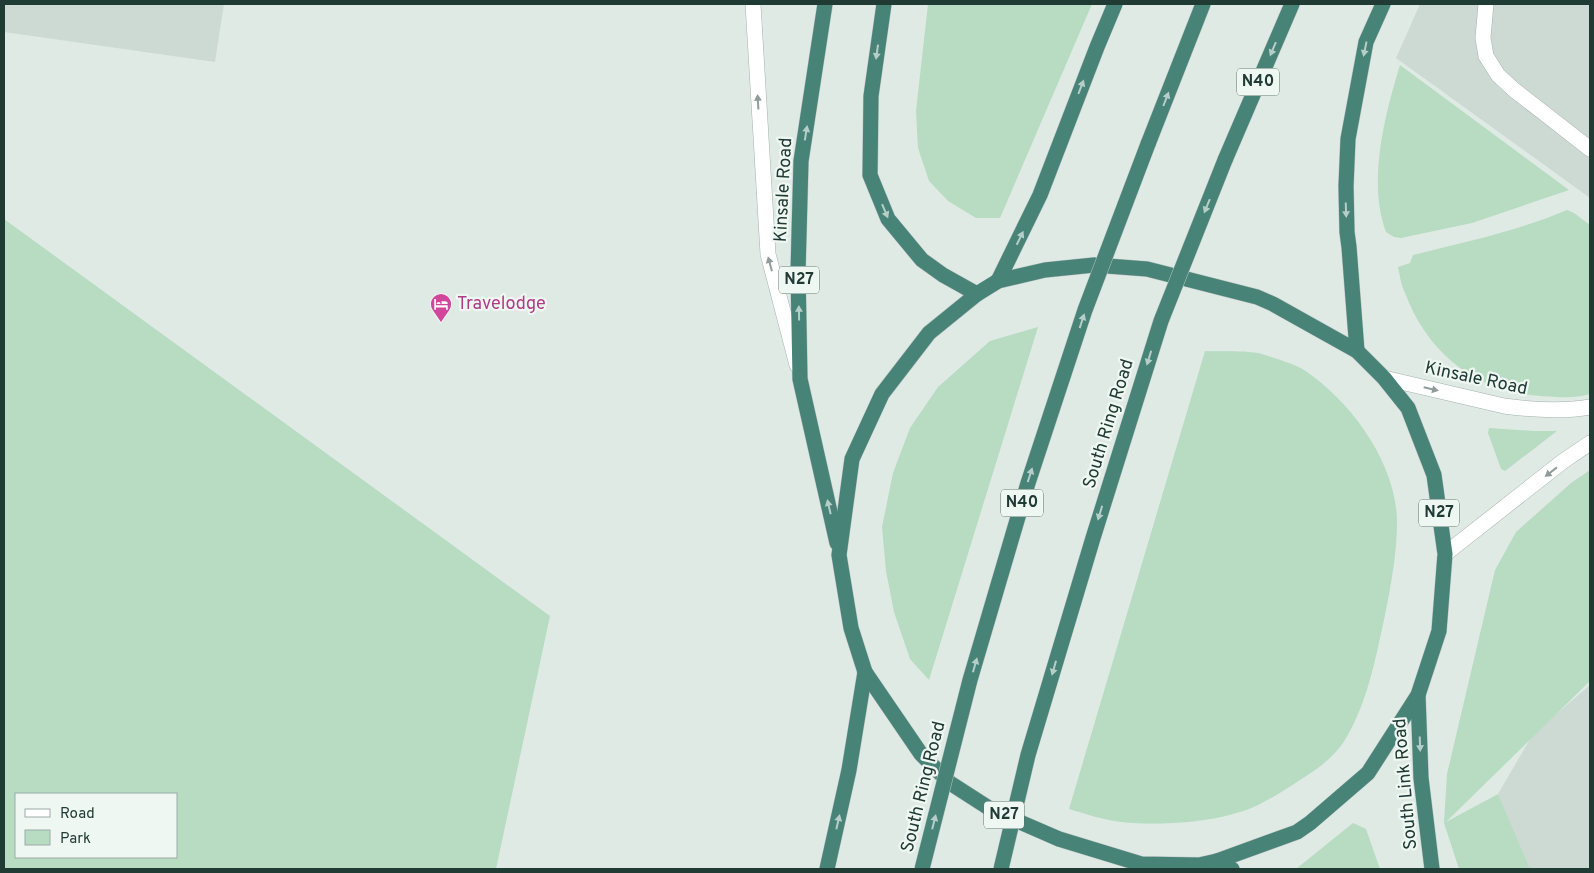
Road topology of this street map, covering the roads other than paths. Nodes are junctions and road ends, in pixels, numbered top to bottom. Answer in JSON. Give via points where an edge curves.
{"nodes":[{"id":1,"x":752,"y":4,"type":"edge"},
{"id":2,"x":825,"y":4,"type":"edge"},
{"id":3,"x":884,"y":4,"type":"edge"},
{"id":4,"x":1115,"y":4,"type":"edge"},
{"id":5,"x":1203,"y":4,"type":"edge"},
{"id":6,"x":1292,"y":4,"type":"edge"},
{"id":7,"x":1383,"y":4,"type":"edge"},
{"id":8,"x":1486,"y":4,"type":"edge"},
{"id":9,"x":1590,"y":149,"type":"edge"},
{"id":10,"x":998,"y":281,"type":"junction"},
{"id":11,"x":977,"y":294,"type":"junction"},
{"id":12,"x":1357,"y":351,"type":"junction"},
{"id":13,"x":1384,"y":378,"type":"junction"},
{"id":14,"x":800,"y":379,"type":"junction"},
{"id":15,"x":1590,"y":407,"type":"edge"},
{"id":16,"x":1590,"y":443,"type":"edge"},
{"id":17,"x":1445,"y":554,"type":"junction"},
{"id":18,"x":840,"y":555,"type":"junction"},
{"id":19,"x":865,"y":672,"type":"junction"},
{"id":20,"x":1418,"y":695,"type":"junction"},
{"id":21,"x":1217,"y":861,"type":"junction"},
{"id":22,"x":1197,"y":867,"type":"edge"},
{"id":23,"x":827,"y":869,"type":"edge"},
{"id":24,"x":922,"y":869,"type":"edge"},
{"id":25,"x":1001,"y":869,"type":"edge"},
{"id":26,"x":1232,"y":869,"type":"edge"},
{"id":27,"x":1432,"y":869,"type":"edge"}],
"edges":[{"from":14,"to":1,"type":"street","one_way":true,"via":[[768,254]]},
{"from":14,"to":2,"type":"highway","name":"Kinsale Road","number":"N27","one_way":true,"via":[[798,272],[802,161]]},
{"from":3,"to":11,"type":"highway","one_way":true,"via":[[871,96],[870,175],[888,219],[922,260]]},
{"from":10,"to":4,"type":"highway","one_way":true,"via":[[1040,195]]},
{"from":24,"to":5,"type":"highway","name":"South Ring Road","number":"N40","one_way":true,"bridge":true,"via":[[970,680],[1028,483],[1085,310]]},
{"from":6,"to":25,"type":"highway","name":"South Ring Road","number":"N40","one_way":true,"bridge":true,"via":[[1164,312],[1028,755]]},
{"from":7,"to":12,"type":"highway","one_way":true,"via":[[1366,42],[1348,139],[1347,232]]},
{"from":8,"to":9,"type":"street","via":[[1483,38],[1486,56],[1498,75]]},
{"from":10,"to":11,"type":"highway","number":"N27"},
{"from":10,"to":12,"type":"highway","number":"N27","via":[[1044,270],[1094,266],[1147,269],[1257,297]]},
{"from":11,"to":18,"type":"highway","number":"N27","via":[[929,333],[882,394],[852,459]]},
{"from":12,"to":13,"type":"highway","number":"N27"},
{"from":13,"to":15,"type":"street","name":"Kinsale Road","one_way":true,"via":[[1504,406],[1569,411]]},
{"from":13,"to":17,"type":"highway","number":"N27","via":[[1408,408],[1434,476]]},
{"from":18,"to":14,"type":"highway","name":"Kinsale Road","number":"N27","one_way":true},
{"from":16,"to":17,"type":"street","one_way":true},
{"from":17,"to":20,"type":"highway","number":"N27","via":[[1439,630]]},
{"from":18,"to":19,"type":"highway","number":"N27","via":[[851,628]]},
{"from":19,"to":22,"type":"highway","number":"N27","via":[[921,754],[950,783],[992,810],[1059,839],[1141,864]]},
{"from":23,"to":19,"type":"highway","one_way":true,"via":[[849,770]]},
{"from":20,"to":21,"type":"highway","number":"N27","via":[[1368,772],[1310,823],[1297,832]]},
{"from":20,"to":27,"type":"highway","name":"South Link Road","number":"N27","one_way":true,"via":[[1421,778]]},
{"from":21,"to":22,"type":"highway","number":"N27"},
{"from":21,"to":26,"type":"highway"}]}
